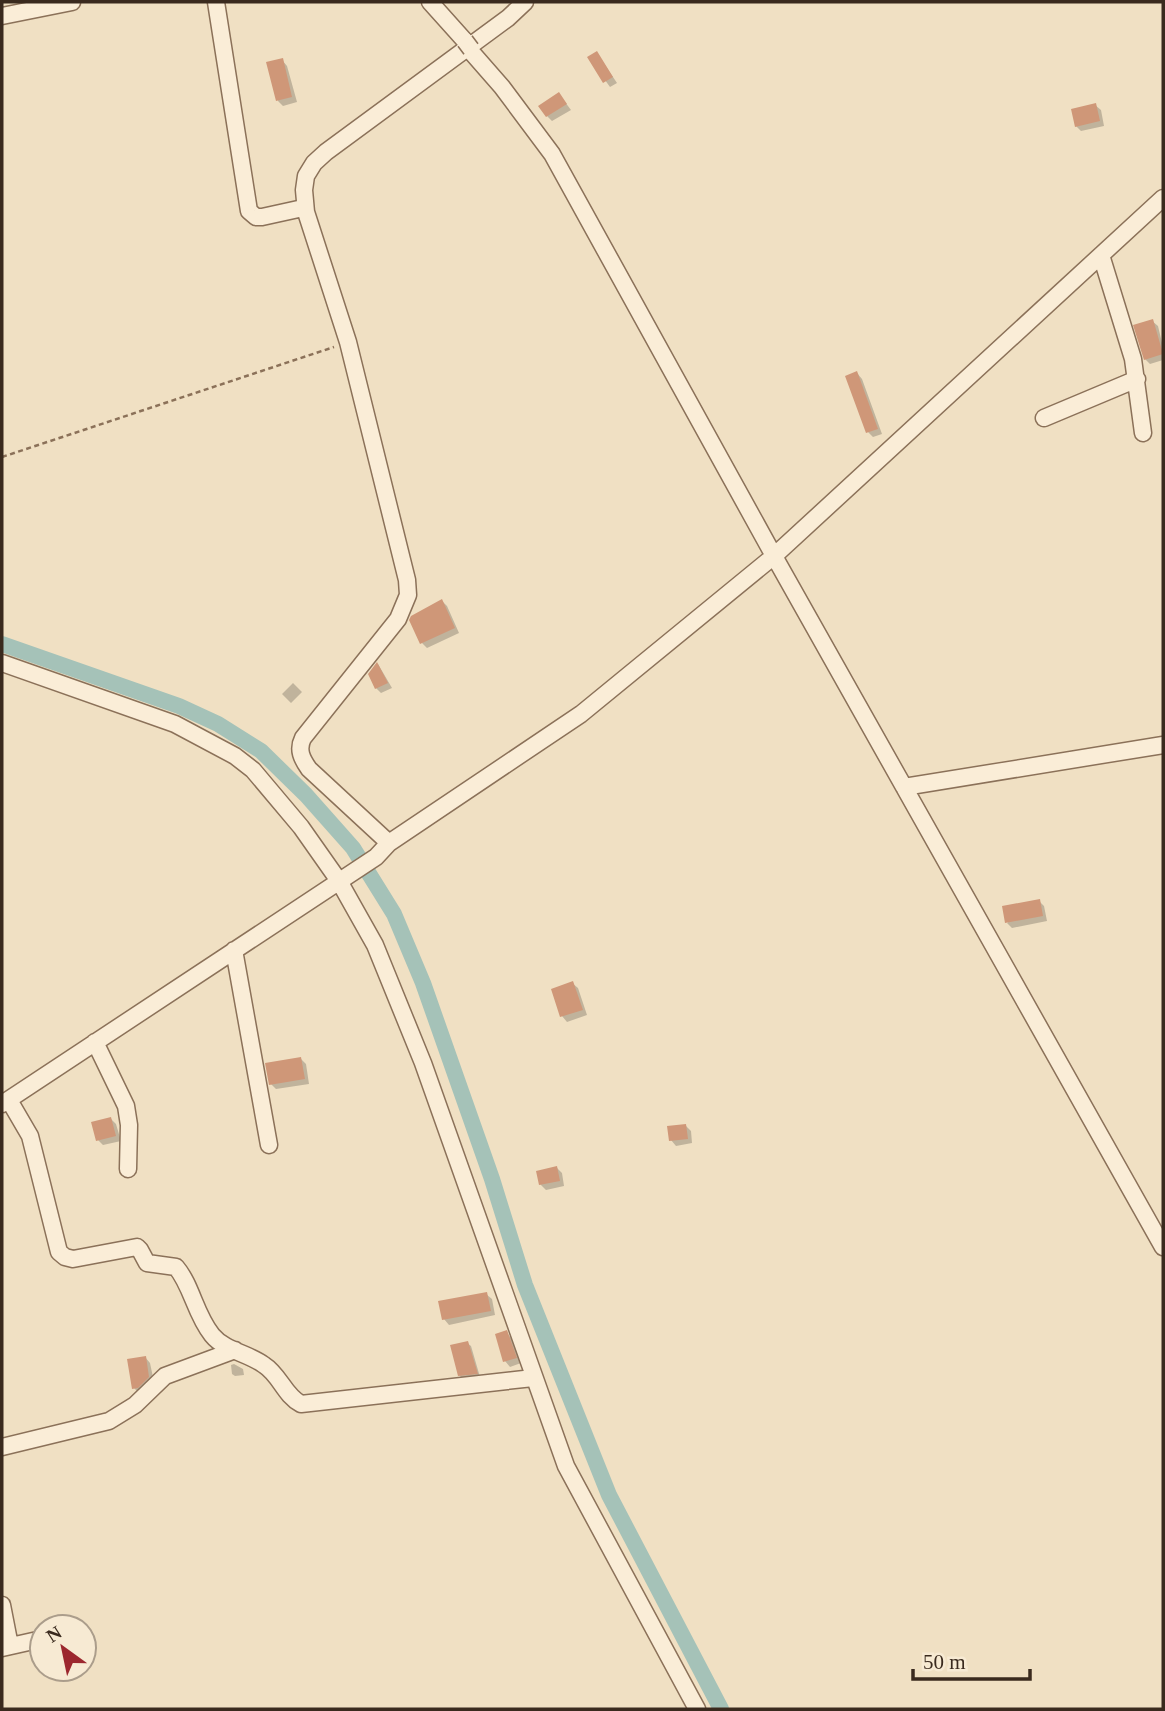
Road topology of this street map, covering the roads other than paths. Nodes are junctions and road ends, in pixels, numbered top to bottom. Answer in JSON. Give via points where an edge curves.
{"nodes":[{"id":1,"x":72,"y":2,"type":"edge"},
{"id":2,"x":216,"y":2,"type":"edge"},
{"id":3,"x":525,"y":2,"type":"edge"},
{"id":4,"x":432,"y":3,"type":"edge"},
{"id":5,"x":2,"y":16,"type":"edge"},
{"id":6,"x":467,"y":46,"type":"junction"},
{"id":7,"x":1163,"y":198,"type":"edge"},
{"id":8,"x":299,"y":208,"type":"junction"},
{"id":9,"x":1101,"y":255,"type":"junction"},
{"id":10,"x":1137,"y":379,"type":"junction"},
{"id":11,"x":1044,"y":418,"type":"dead end"},
{"id":12,"x":1143,"y":433,"type":"dead end"},
{"id":13,"x":774,"y":556,"type":"junction"},
{"id":14,"x":2,"y":663,"type":"edge"},
{"id":15,"x":1163,"y":746,"type":"edge"},
{"id":16,"x":904,"y":787,"type":"junction"},
{"id":17,"x":389,"y":842,"type":"junction"},
{"id":18,"x":339,"y":881,"type":"junction"},
{"id":19,"x":234,"y":950,"type":"junction"},
{"id":20,"x":95,"y":1042,"type":"junction"},
{"id":21,"x":5,"y":1102,"type":"edge"},
{"id":22,"x":269,"y":1145,"type":"dead end"},
{"id":23,"x":128,"y":1169,"type":"dead end"},
{"id":24,"x":1163,"y":1248,"type":"edge"},
{"id":25,"x":235,"y":1350,"type":"junction"},
{"id":26,"x":534,"y":1378,"type":"junction"},
{"id":27,"x":2,"y":1447,"type":"edge"},
{"id":28,"x":2,"y":1605,"type":"edge"},
{"id":29,"x":28,"y":1642,"type":"edge"},
{"id":30,"x":6,"y":1647,"type":"edge"},
{"id":31,"x":697,"y":1709,"type":"edge"}],
"edges":[{"from":1,"to":5,"type":"street"},
{"from":2,"to":8,"type":"street","via":[[247,206],[256,217]]},
{"from":3,"to":6,"type":"street"},
{"from":4,"to":6,"type":"street"},
{"from":6,"to":8,"type":"street","via":[[314,163]]},
{"from":6,"to":13,"type":"street","via":[[552,154]]},
{"from":7,"to":9,"type":"street"},
{"from":8,"to":17,"type":"street","via":[[306,212],[348,342],[408,595],[398,619],[299,746],[309,769]]},
{"from":9,"to":10,"type":"street"},
{"from":9,"to":13,"type":"street"},
{"from":10,"to":11,"type":"street"},
{"from":10,"to":12,"type":"street"},
{"from":13,"to":16,"type":"street"},
{"from":13,"to":17,"type":"street","via":[[562,727]]},
{"from":14,"to":18,"type":"street","via":[[175,724],[235,756],[253,770],[301,827]]},
{"from":15,"to":16,"type":"street"},
{"from":16,"to":24,"type":"street"},
{"from":17,"to":18,"type":"street","via":[[376,857]]},
{"from":18,"to":19,"type":"street"},
{"from":18,"to":26,"type":"street","via":[[375,945],[423,1063]]},
{"from":19,"to":20,"type":"street"},
{"from":19,"to":22,"type":"street"},
{"from":20,"to":21,"type":"street"},
{"from":20,"to":23,"type":"street","via":[[125,1106]]},
{"from":21,"to":25,"type":"street","via":[[30,1136],[59,1252],[73,1259],[136,1247],[147,1263],[176,1267],[212,1335]]},
{"from":25,"to":26,"type":"street","via":[[270,1369],[291,1398],[301,1404]]},
{"from":25,"to":27,"type":"street","via":[[165,1376],[135,1405],[108,1421]]},
{"from":26,"to":31,"type":"street","via":[[566,1466]]},
{"from":28,"to":30,"type":"street"},
{"from":29,"to":30,"type":"street"}]}
